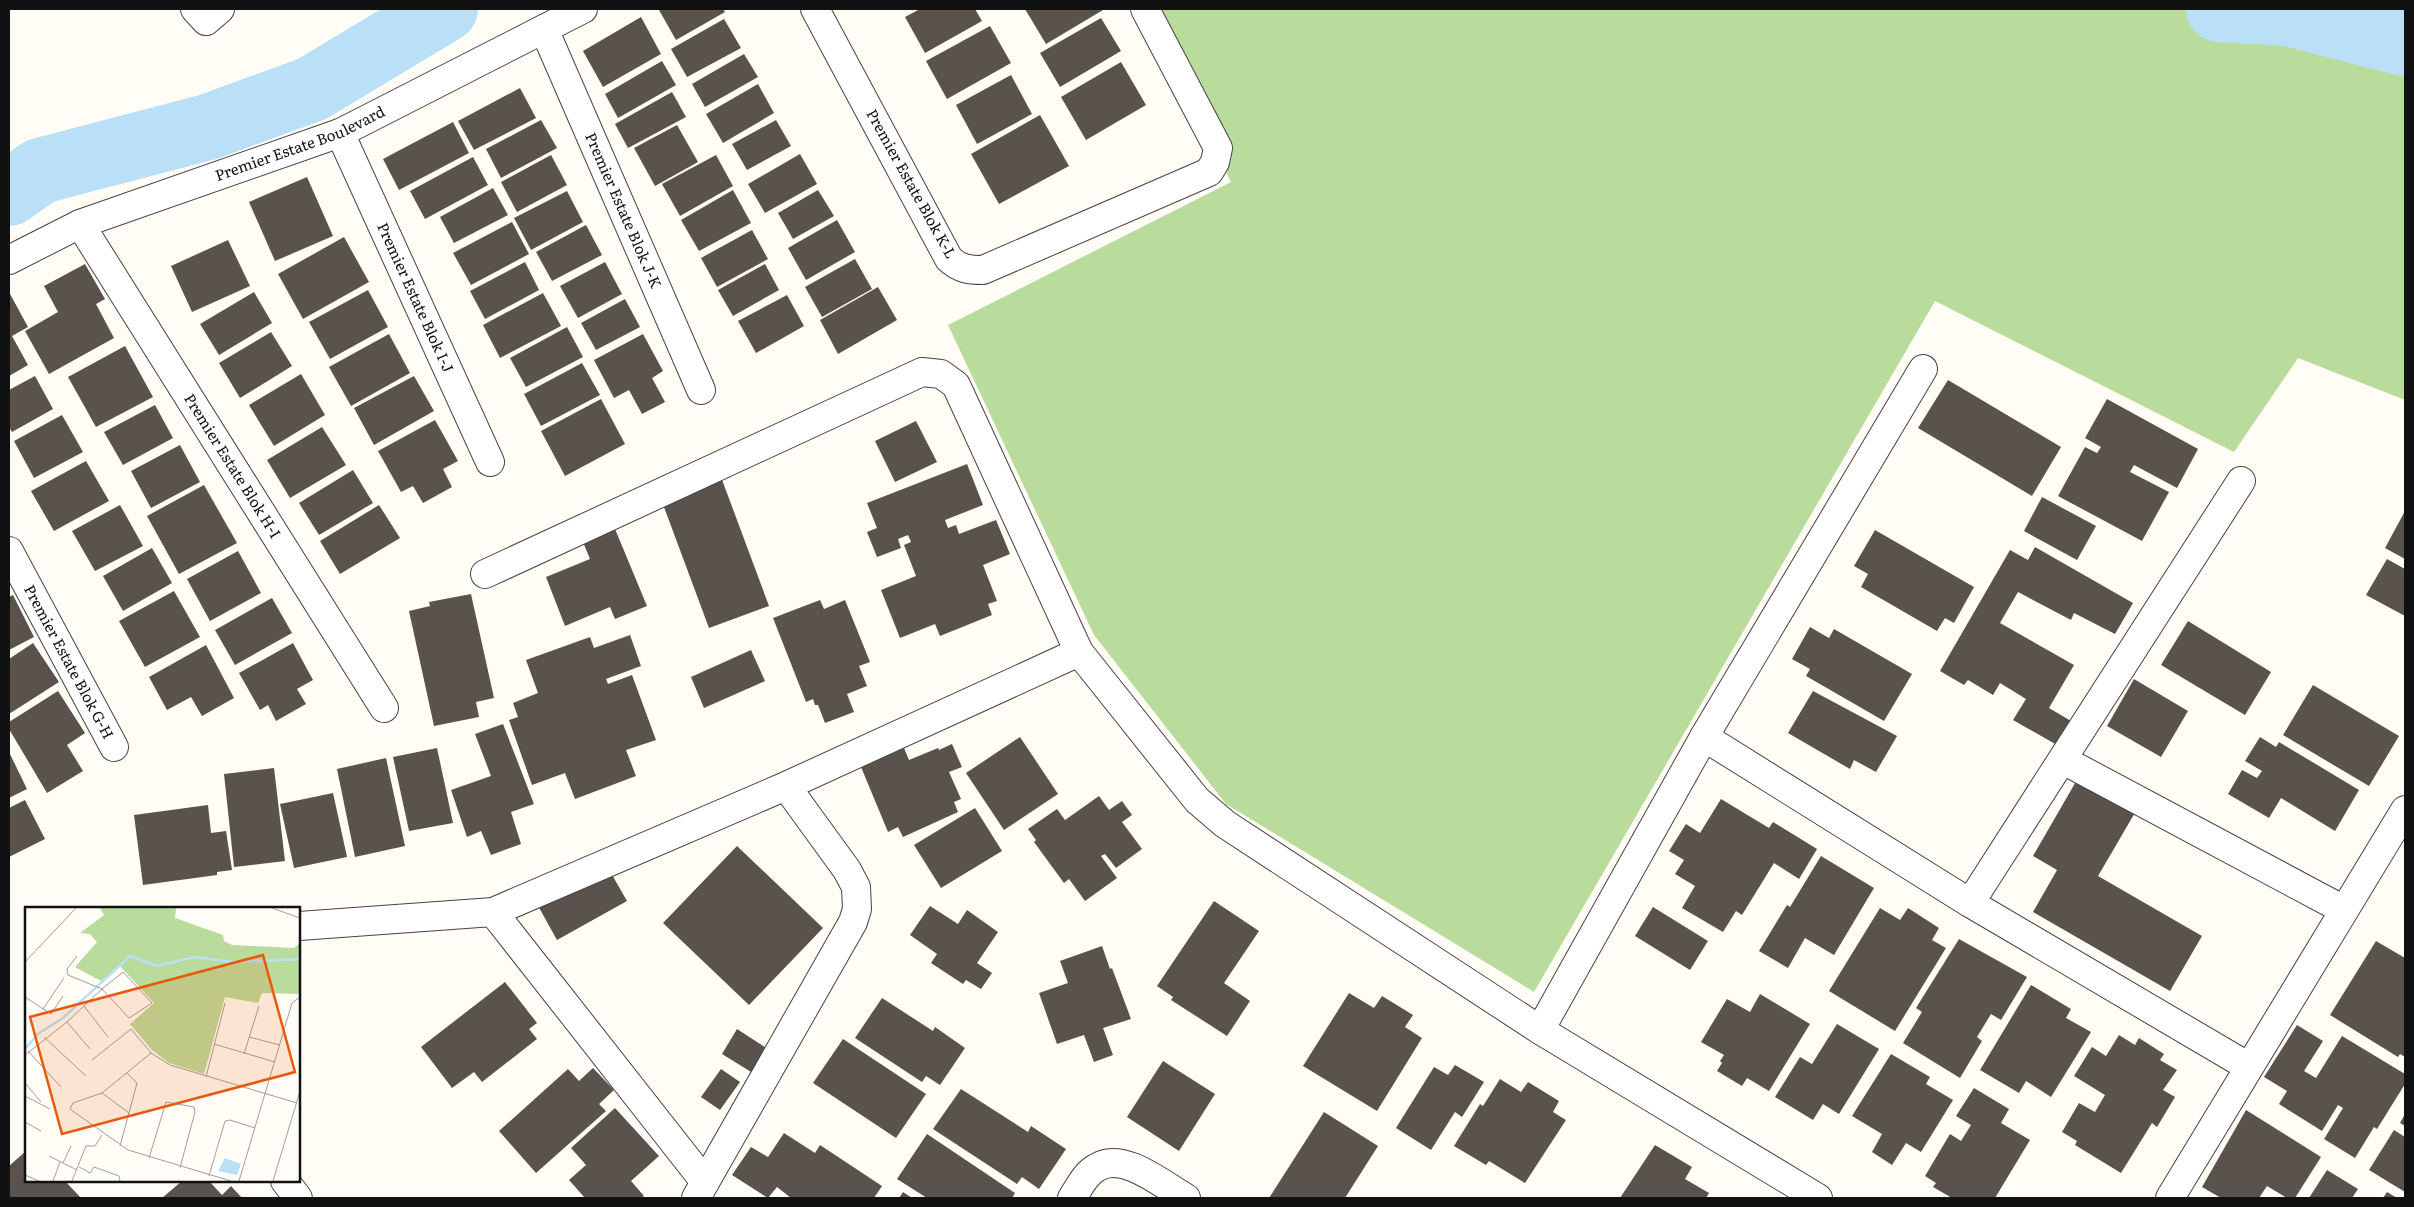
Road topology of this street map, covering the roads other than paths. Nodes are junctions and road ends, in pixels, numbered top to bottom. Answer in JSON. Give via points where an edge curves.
{"nodes":[{"id":1,"x":195,"y":9,"type":"edge"},
{"id":2,"x":220,"y":9,"type":"edge"},
{"id":3,"x":583,"y":9,"type":"edge"},
{"id":4,"x":816,"y":9,"type":"edge"},
{"id":5,"x":1145,"y":9,"type":"edge"},
{"id":6,"x":544,"y":29,"type":"junction"},
{"id":7,"x":340,"y":133,"type":"junction"},
{"id":8,"x":80,"y":224,"type":"junction"},
{"id":9,"x":9,"y":260,"type":"edge"},
{"id":10,"x":1923,"y":369,"type":"dead end"},
{"id":11,"x":700,"y":390,"type":"dead end"},
{"id":12,"x":490,"y":462,"type":"dead end"},
{"id":13,"x":2241,"y":481,"type":"dead end"},
{"id":14,"x":9,"y":551,"type":"edge"},
{"id":15,"x":485,"y":574,"type":"dead end"},
{"id":16,"x":1080,"y":652,"type":"junction"},
{"id":17,"x":384,"y":708,"type":"dead end"},
{"id":18,"x":1704,"y":737,"type":"junction"},
{"id":19,"x":114,"y":748,"type":"dead end"},
{"id":20,"x":2064,"y":760,"type":"junction"},
{"id":21,"x":786,"y":786,"type":"junction"},
{"id":22,"x":2405,"y":810,"type":"edge"},
{"id":23,"x":1970,"y":903,"type":"junction"},
{"id":24,"x":2344,"y":910,"type":"junction"},
{"id":25,"x":493,"y":912,"type":"junction"},
{"id":26,"x":300,"y":926,"type":"edge"},
{"id":27,"x":1540,"y":1030,"type":"junction"},
{"id":28,"x":2249,"y":1067,"type":"junction"},
{"id":29,"x":286,"y":1182,"type":"edge"},
{"id":30,"x":701,"y":1190,"type":"edge"},
{"id":31,"x":298,"y":1198,"type":"edge"},
{"id":32,"x":1072,"y":1198,"type":"edge"},
{"id":33,"x":1186,"y":1198,"type":"edge"},
{"id":34,"x":1818,"y":1198,"type":"edge"},
{"id":35,"x":2170,"y":1198,"type":"edge"}],
"edges":[{"from":1,"to":2,"type":"street","via":[[206,21]]},
{"from":3,"to":6,"type":"street","name":"Premier Estate Boulevard"},
{"from":4,"to":5,"type":"street","name":"Premier Estate Blok K-L","via":[[950,259],[957,266],[983,270],[1209,172],[1218,148]]},
{"from":6,"to":7,"type":"street","name":"Premier Estate Boulevard"},
{"from":6,"to":11,"type":"street","name":"Premier Estate Blok J-K"},
{"from":7,"to":8,"type":"street","name":"Premier Estate Boulevard"},
{"from":7,"to":12,"type":"street","name":"Premier Estate Blok I-J"},
{"from":8,"to":9,"type":"street","name":"Premier Estate Boulevard"},
{"from":8,"to":17,"type":"street","name":"Premier Estate Blok H-I"},
{"from":10,"to":18,"type":"street"},
{"from":13,"to":20,"type":"street"},
{"from":14,"to":19,"type":"street","name":"Premier Estate Blok G-H"},
{"from":15,"to":16,"type":"street","via":[[930,371],[942,374],[956,385]]},
{"from":16,"to":21,"type":"street"},
{"from":16,"to":27,"type":"street","via":[[1197,800],[1225,824]]},
{"from":18,"to":23,"type":"street"},
{"from":18,"to":27,"type":"street"},
{"from":20,"to":23,"type":"street"},
{"from":20,"to":24,"type":"street"},
{"from":21,"to":25,"type":"street"},
{"from":21,"to":30,"type":"street","via":[[852,878],[858,898],[857,910]]},
{"from":22,"to":24,"type":"street"},
{"from":23,"to":28,"type":"street"},
{"from":24,"to":28,"type":"street"},
{"from":25,"to":26,"type":"street"},
{"from":25,"to":30,"type":"street"},
{"from":27,"to":34,"type":"street"},
{"from":28,"to":35,"type":"street"},
{"from":29,"to":31,"type":"street"},
{"from":32,"to":33,"type":"street","via":[[1095,1168],[1116,1162],[1127,1164]]}]}
